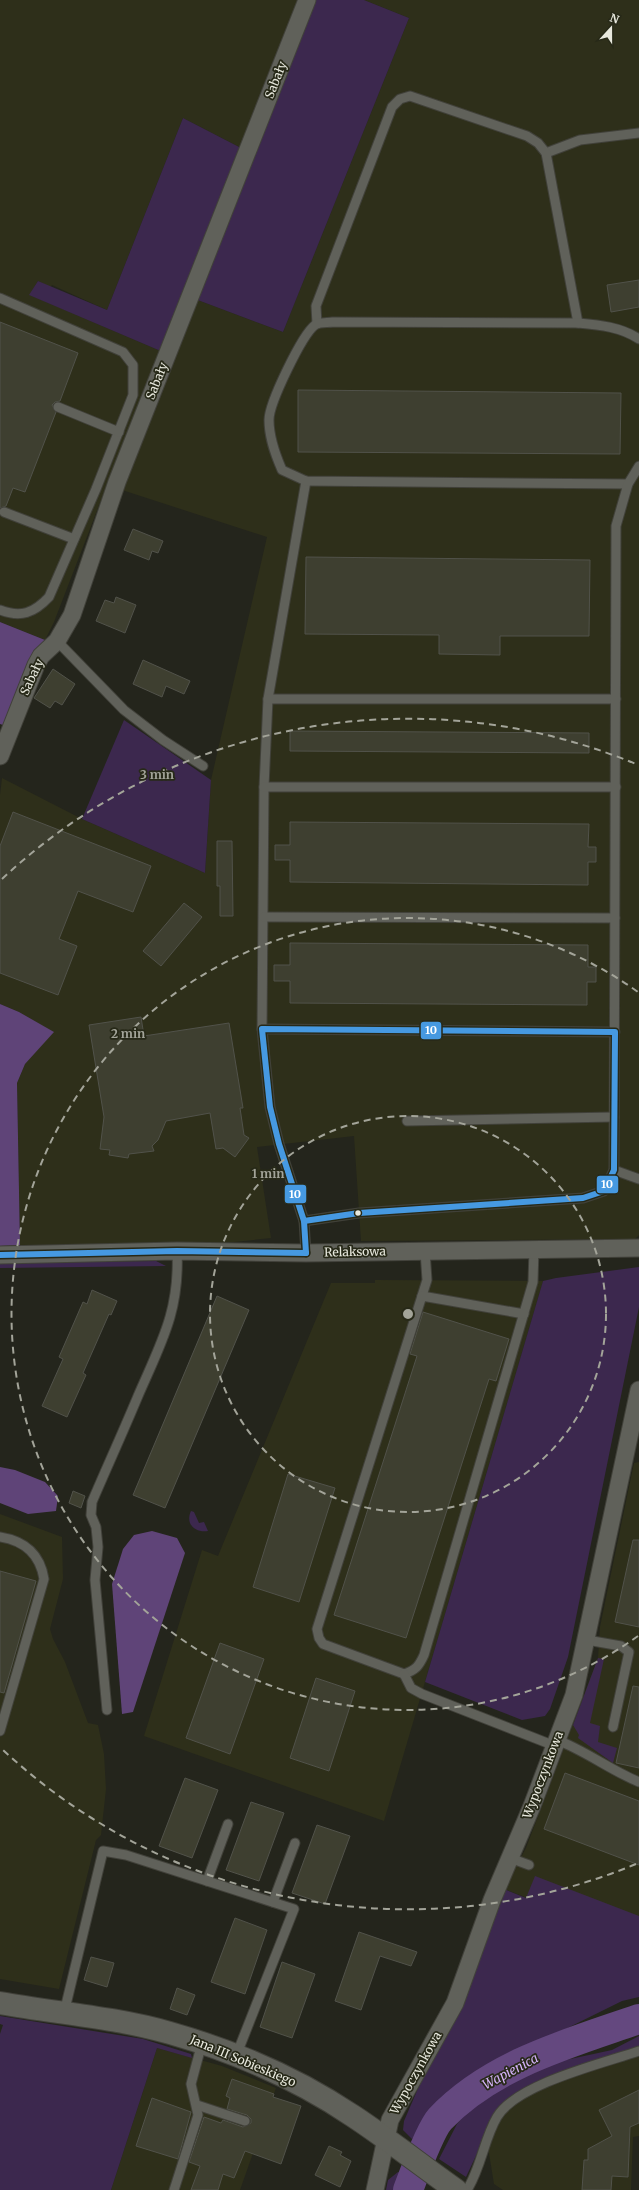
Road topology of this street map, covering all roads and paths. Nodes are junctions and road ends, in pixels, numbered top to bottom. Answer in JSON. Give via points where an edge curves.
{"nodes":[{"id":1,"x":307,"y":0,"type":"edge"},
{"id":2,"x":639,"y":133,"type":"edge"},
{"id":3,"x":546,"y":153,"type":"junction"},
{"id":4,"x":0,"y":298,"type":"edge"},
{"id":5,"x":578,"y":323,"type":"junction"},
{"id":6,"x":317,"y":324,"type":"junction"},
{"id":7,"x":639,"y":339,"type":"edge"},
{"id":8,"x":58,"y":406,"type":"dead end"},
{"id":9,"x":119,"y":432,"type":"junction"},
{"id":10,"x":639,"y":466,"type":"edge"},
{"id":11,"x":306,"y":481,"type":"junction"},
{"id":12,"x":628,"y":484,"type":"junction"},
{"id":13,"x":4,"y":512,"type":"dead end"},
{"id":14,"x":74,"y":539,"type":"junction"},
{"id":15,"x":0,"y":610,"type":"edge"},
{"id":16,"x":58,"y":641,"type":"junction"},
{"id":17,"x":268,"y":699,"type":"junction"},
{"id":18,"x":616,"y":699,"type":"junction"},
{"id":19,"x":0,"y":756,"type":"edge"},
{"id":20,"x":203,"y":766,"type":"dead end"},
{"id":21,"x":264,"y":787,"type":"junction"},
{"id":22,"x":616,"y":787,"type":"junction"},
{"id":23,"x":264,"y":917,"type":"junction"},
{"id":24,"x":615,"y":918,"type":"junction"},
{"id":25,"x":262,"y":1029,"type":"junction"},
{"id":26,"x":615,"y":1032,"type":"junction"},
{"id":27,"x":614,"y":1117,"type":"junction"},
{"id":28,"x":407,"y":1121,"type":"dead end"},
{"id":29,"x":614,"y":1170,"type":"junction"},
{"id":30,"x":639,"y":1179,"type":"edge"},
{"id":31,"x":304,"y":1221,"type":"junction"},
{"id":32,"x":639,"y":1248,"type":"edge"},
{"id":33,"x":534,"y":1249,"type":"junction"},
{"id":34,"x":177,"y":1251,"type":"junction"},
{"id":35,"x":425,"y":1251,"type":"junction"},
{"id":36,"x":306,"y":1253,"type":"junction"},
{"id":37,"x":0,"y":1255,"type":"edge"},
{"id":38,"x":422,"y":1296,"type":"junction"},
{"id":39,"x":524,"y":1314,"type":"junction"},
{"id":40,"x":639,"y":1392,"type":"edge"},
{"id":41,"x":0,"y":1537,"type":"edge"},
{"id":42,"x":587,"y":1640,"type":"junction"},
{"id":43,"x":404,"y":1674,"type":"junction"},
{"id":44,"x":108,"y":1710,"type":"dead end"},
{"id":45,"x":613,"y":1727,"type":"dead end"},
{"id":46,"x":0,"y":1731,"type":"edge"},
{"id":47,"x":556,"y":1743,"type":"junction"},
{"id":48,"x":639,"y":1782,"type":"edge"},
{"id":49,"x":228,"y":1824,"type":"dead end"},
{"id":50,"x":295,"y":1843,"type":"dead end"},
{"id":51,"x":510,"y":1858,"type":"junction"},
{"id":52,"x":529,"y":1865,"type":"dead end"},
{"id":53,"x":206,"y":1881,"type":"junction"},
{"id":54,"x":273,"y":1902,"type":"junction"},
{"id":55,"x":0,"y":2003,"type":"edge"},
{"id":56,"x":64,"y":2013,"type":"junction"},
{"id":57,"x":202,"y":2043,"type":"junction"},
{"id":58,"x":639,"y":2051,"type":"edge"},
{"id":59,"x":236,"y":2056,"type":"junction"},
{"id":60,"x":197,"y":2105,"type":"junction"},
{"id":61,"x":245,"y":2121,"type":"dead end"},
{"id":62,"x":385,"y":2139,"type":"junction"},
{"id":63,"x":448,"y":2184,"type":"edge"},
{"id":64,"x":174,"y":2190,"type":"edge"},
{"id":65,"x":375,"y":2190,"type":"edge"},
{"id":66,"x":467,"y":2190,"type":"edge"}],
"edges":[{"from":1,"to":16,"type":"street","name":"Sabały","via":[[117,482],[72,615]]},
{"from":2,"to":3,"type":"lane","via":[[580,140]]},
{"from":3,"to":5,"type":"lane"},
{"from":3,"to":6,"type":"lane","via":[[538,143],[527,136],[410,96],[400,99],[392,107],[316,306]]},
{"from":4,"to":9,"type":"lane","via":[[115,348],[128,358],[133,365],[133,395]]},
{"from":5,"to":6,"type":"lane"},
{"from":5,"to":7,"type":"lane","via":[[628,332]]},
{"from":6,"to":11,"type":"lane","via":[[304,336],[275,399],[269,419],[273,450],[282,470]]},
{"from":8,"to":9,"type":"lane"},
{"from":9,"to":14,"type":"lane"},
{"from":10,"to":12,"type":"lane"},
{"from":11,"to":12,"type":"lane"},
{"from":11,"to":17,"type":"lane"},
{"from":12,"to":18,"type":"lane","via":[[616,526]]},
{"from":13,"to":14,"type":"lane"},
{"from":14,"to":15,"type":"lane","via":[[49,597],[42,604],[34,611],[22,615]]},
{"from":16,"to":19,"type":"street","name":"Sabały","via":[[41,656],[36,665]]},
{"from":16,"to":20,"type":"lane","via":[[124,710]]},
{"from":17,"to":18,"type":"lane"},
{"from":17,"to":21,"type":"lane"},
{"from":18,"to":22,"type":"lane"},
{"from":21,"to":22,"type":"lane"},
{"from":21,"to":23,"type":"lane"},
{"from":22,"to":24,"type":"lane"},
{"from":23,"to":24,"type":"lane"},
{"from":23,"to":25,"type":"lane"},
{"from":24,"to":26,"type":"lane"},
{"from":25,"to":26,"type":"lane"},
{"from":25,"to":31,"type":"lane","via":[[270,1107]]},
{"from":26,"to":27,"type":"lane"},
{"from":27,"to":28,"type":"lane"},
{"from":27,"to":29,"type":"lane"},
{"from":29,"to":30,"type":"lane"},
{"from":29,"to":31,"type":"lane","via":[[604,1191],[583,1198],[359,1213]]},
{"from":31,"to":36,"type":"lane"},
{"from":32,"to":33,"type":"street","name":"Relaksowa"},
{"from":33,"to":35,"type":"street","name":"Relaksowa"},
{"from":33,"to":39,"type":"lane","via":[[533,1282]]},
{"from":34,"to":36,"type":"street","name":"Relaksowa"},
{"from":34,"to":37,"type":"street","name":"Relaksowa"},
{"from":34,"to":44,"type":"lane","via":[[176,1296],[166,1332],[92,1502],[91,1514],[96,1527],[98,1547],[95,1580]]},
{"from":35,"to":36,"type":"street","name":"Relaksowa"},
{"from":35,"to":38,"type":"lane","via":[[427,1280]]},
{"from":38,"to":39,"type":"lane"},
{"from":38,"to":43,"type":"lane","via":[[317,1629],[324,1644]]},
{"from":39,"to":43,"type":"lane","via":[[424,1655],[414,1671]]},
{"from":40,"to":42,"type":"street","name":"Wypoczynkowa"},
{"from":41,"to":46,"type":"lane","via":[[20,1543],[38,1557],[44,1579]]},
{"from":42,"to":45,"type":"lane","via":[[621,1646],[629,1652]]},
{"from":42,"to":47,"type":"street","name":"Wypoczynkowa","via":[[574,1695]]},
{"from":43,"to":47,"type":"lane","via":[[411,1688],[422,1694]]},
{"from":47,"to":48,"type":"lane","via":[[574,1747],[614,1771]]},
{"from":47,"to":51,"type":"street","name":"Wypoczynkowa"},
{"from":49,"to":53,"type":"lane"},
{"from":50,"to":54,"type":"lane"},
{"from":51,"to":52,"type":"lane"},
{"from":51,"to":62,"type":"street","name":"Wypoczynkowa","via":[[492,1900],[456,2003],[394,2111]]},
{"from":53,"to":54,"type":"lane"},
{"from":53,"to":56,"type":"lane","via":[[126,1855],[103,1851]]},
{"from":54,"to":59,"type":"lane","via":[[294,1909]]},
{"from":55,"to":56,"type":"street","name":"Jana III Sobieskiego"},
{"from":56,"to":57,"type":"street","name":"Jana III Sobieskiego","via":[[136,2025]]},
{"from":57,"to":59,"type":"street","name":"Jana III Sobieskiego"},
{"from":57,"to":60,"type":"lane","via":[[192,2080]]},
{"from":58,"to":66,"type":"lane","via":[[556,2079],[527,2091],[512,2101],[497,2116]]},
{"from":59,"to":62,"type":"street","name":"Jana III Sobieskiego","via":[[318,2094]]},
{"from":60,"to":61,"type":"lane"},
{"from":60,"to":64,"type":"lane","via":[[197,2121]]},
{"from":62,"to":63,"type":"street","name":"Jana III Sobieskiego"},
{"from":62,"to":65,"type":"street","name":"Wypoczynkowa"}]}
